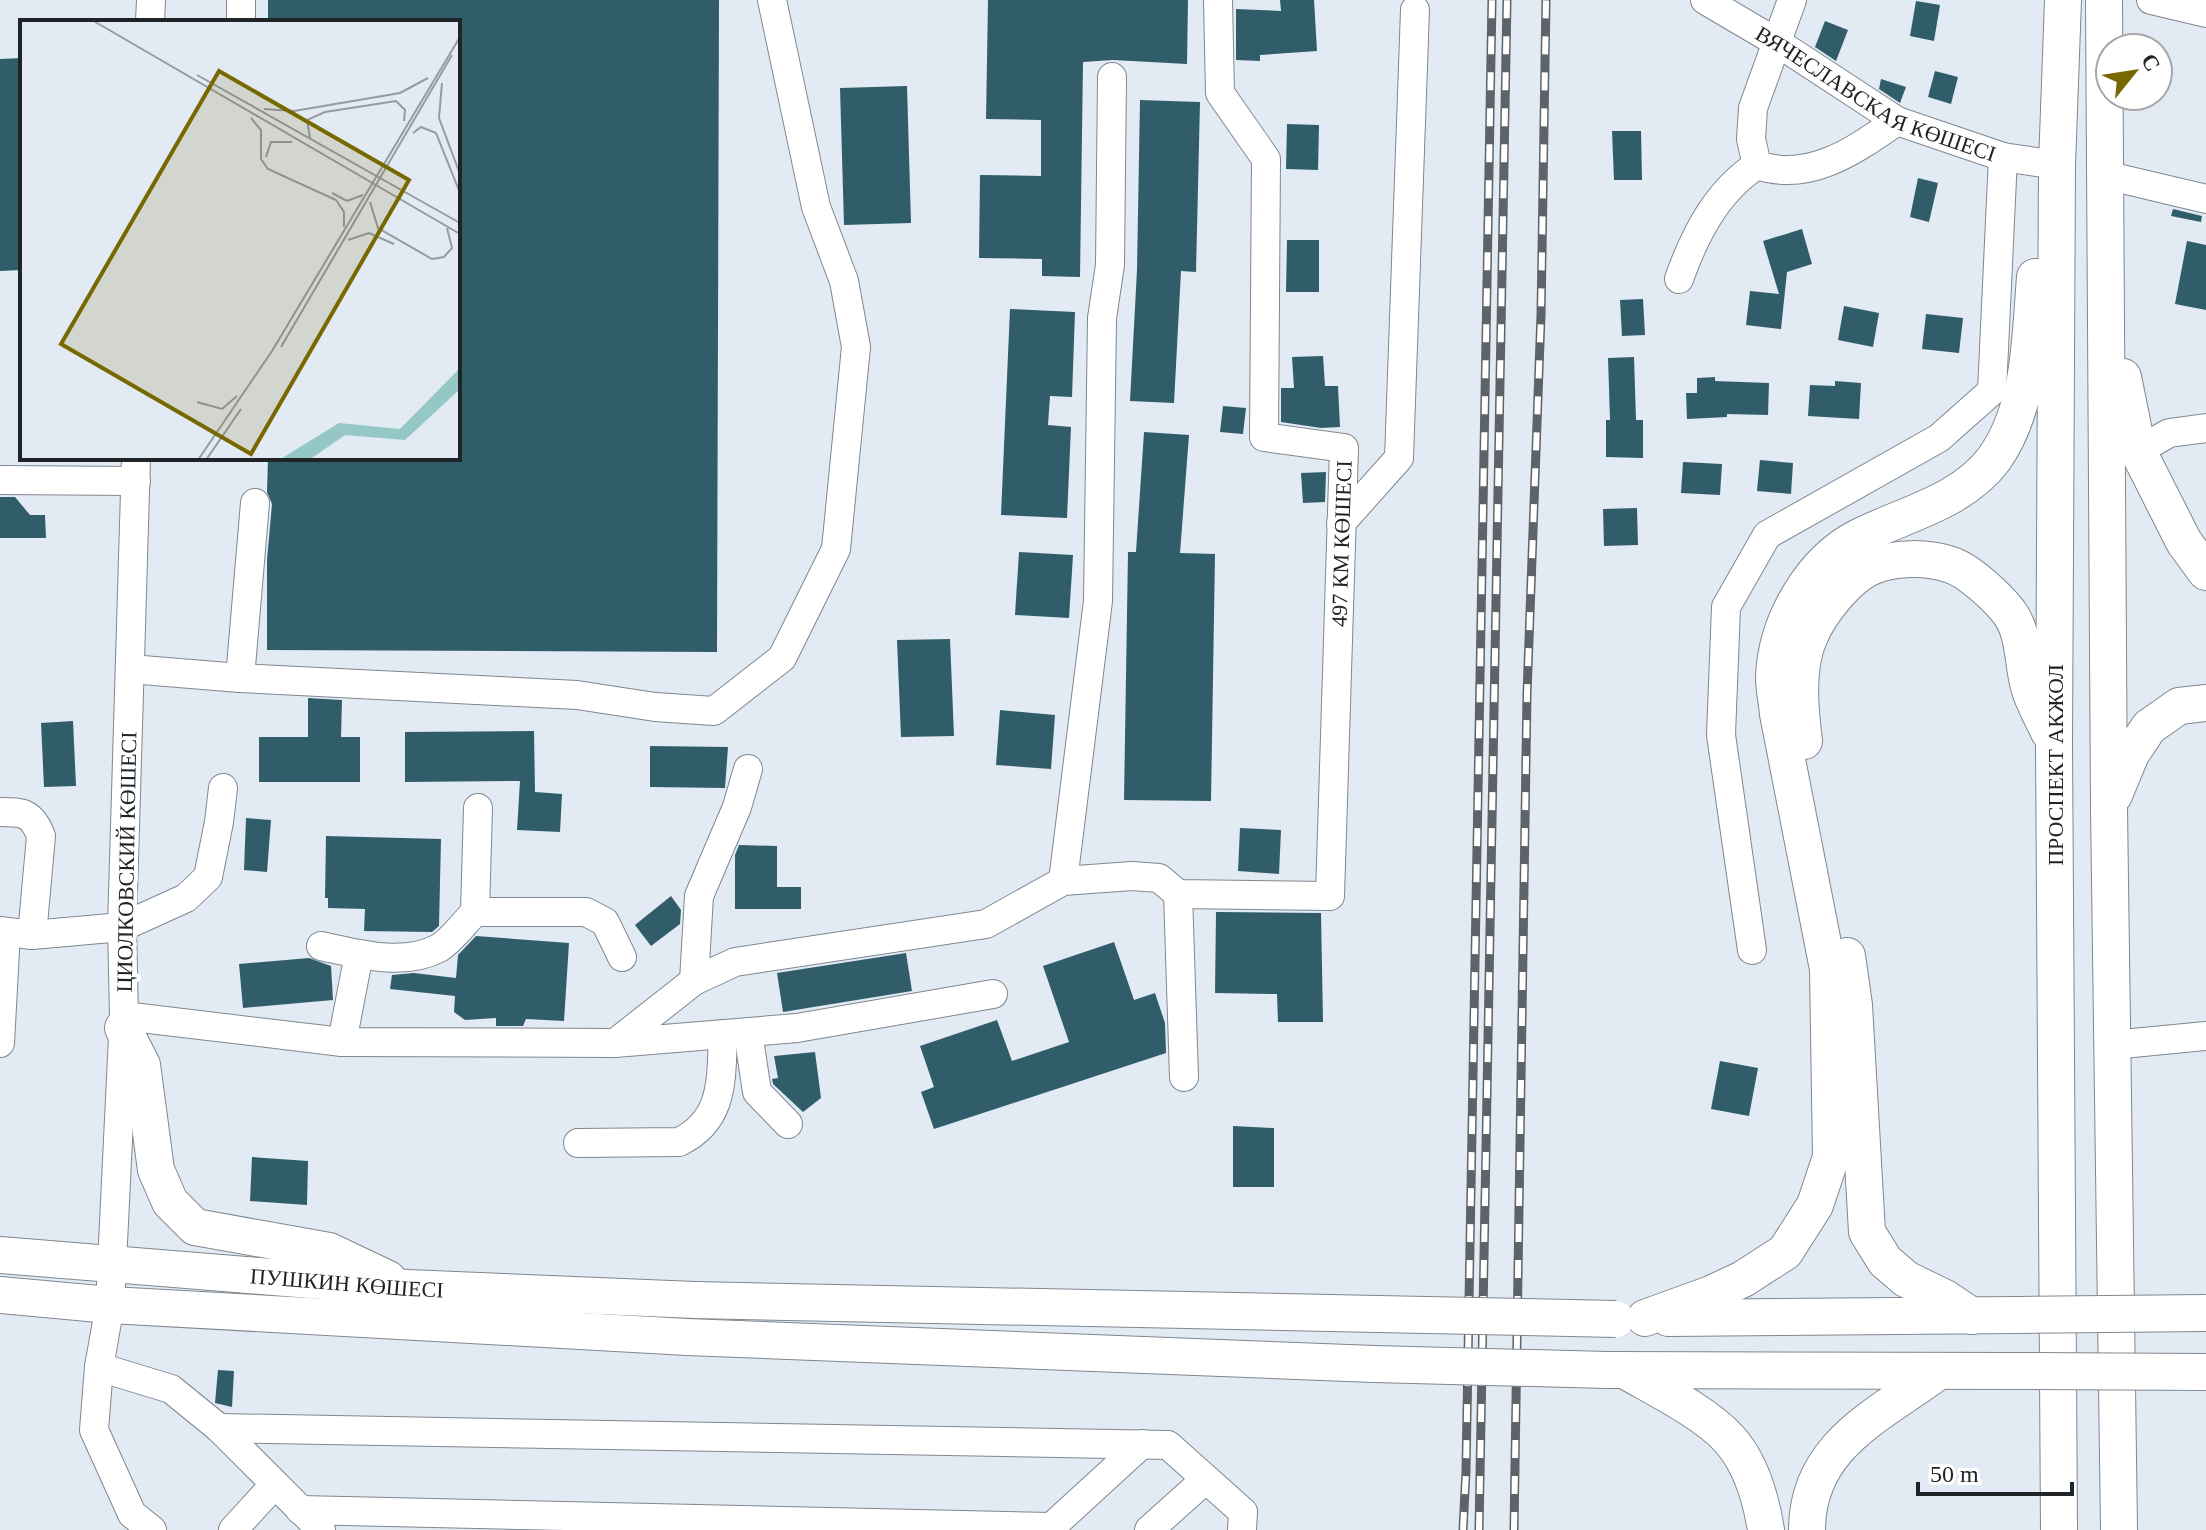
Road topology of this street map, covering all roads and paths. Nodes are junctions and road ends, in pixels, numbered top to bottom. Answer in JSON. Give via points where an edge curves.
{"nodes":[{"id":1,"x":151,"y":0,"type":"edge"},
{"id":2,"x":772,"y":0,"type":"edge"},
{"id":3,"x":1218,"y":0,"type":"edge"},
{"id":4,"x":1705,"y":0,"type":"edge"},
{"id":5,"x":1792,"y":0,"type":"edge"},
{"id":6,"x":2063,"y":0,"type":"edge"},
{"id":7,"x":2104,"y":0,"type":"edge"},
{"id":8,"x":2151,"y":0,"type":"edge"},
{"id":9,"x":1415,"y":10,"type":"dead end"},
{"id":10,"x":2206,"y":13,"type":"edge"},
{"id":11,"x":150,"y":20,"type":"edge"},
{"id":12,"x":1778,"y":43,"type":"junction"},
{"id":13,"x":1112,"y":77,"type":"dead end"},
{"id":14,"x":1897,"y":121,"type":"junction"},
{"id":15,"x":2003,"y":157,"type":"junction"},
{"id":16,"x":1757,"y":165,"type":"junction"},
{"id":17,"x":2057,"y":165,"type":"junction"},
{"id":18,"x":2105,"y":175,"type":"junction"},
{"id":19,"x":2206,"y":199,"type":"edge"},
{"id":20,"x":2057,"y":215,"type":"junction"},
{"id":21,"x":1679,"y":279,"type":"dead end"},
{"id":22,"x":2107,"y":297,"type":"junction"},
{"id":23,"x":2206,"y":428,"type":"edge"},
{"id":24,"x":2138,"y":451,"type":"junction"},
{"id":25,"x":136,"y":470,"type":"edge"},
{"id":26,"x":0,"y":480,"type":"edge"},
{"id":27,"x":255,"y":503,"type":"dead end"},
{"id":28,"x":1341,"y":523,"type":"junction"},
{"id":29,"x":2206,"y":572,"type":"edge"},
{"id":30,"x":130,"y":669,"type":"junction"},
{"id":31,"x":240,"y":678,"type":"junction"},
{"id":32,"x":2206,"y":703,"type":"edge"},
{"id":33,"x":2054,"y":744,"type":"junction"},
{"id":34,"x":748,"y":769,"type":"dead end"},
{"id":35,"x":223,"y":788,"type":"dead end"},
{"id":36,"x":478,"y":808,"type":"dead end"},
{"id":37,"x":2109,"y":808,"type":"junction"},
{"id":38,"x":0,"y":812,"type":"edge"},
{"id":39,"x":1063,"y":881,"type":"junction"},
{"id":40,"x":1178,"y":894,"type":"junction"},
{"id":41,"x":475,"y":912,"type":"junction"},
{"id":42,"x":122,"y":927,"type":"junction"},
{"id":43,"x":13,"y":933,"type":"edge"},
{"id":44,"x":321,"y":946,"type":"dead end"},
{"id":45,"x":1752,"y":950,"type":"dead end"},
{"id":46,"x":359,"y":954,"type":"junction"},
{"id":47,"x":622,"y":957,"type":"dead end"},
{"id":48,"x":694,"y":981,"type":"junction"},
{"id":49,"x":993,"y":994,"type":"dead end"},
{"id":50,"x":124,"y":1022,"type":"junction"},
{"id":51,"x":735,"y":1033,"type":"junction"},
{"id":52,"x":2206,"y":1036,"type":"edge"},
{"id":53,"x":342,"y":1042,"type":"junction"},
{"id":54,"x":0,"y":1043,"type":"edge"},
{"id":55,"x":615,"y":1043,"type":"junction"},
{"id":56,"x":2112,"y":1045,"type":"junction"},
{"id":57,"x":1184,"y":1077,"type":"dead end"},
{"id":58,"x":788,"y":1124,"type":"dead end"},
{"id":59,"x":578,"y":1143,"type":"dead end"},
{"id":60,"x":0,"y":1255,"type":"edge"},
{"id":61,"x":111,"y":1265,"type":"junction"},
{"id":62,"x":408,"y":1288,"type":"junction"},
{"id":63,"x":0,"y":1295,"type":"edge"},
{"id":64,"x":110,"y":1305,"type":"junction"},
{"id":65,"x":2206,"y":1313,"type":"edge"},
{"id":66,"x":1972,"y":1316,"type":"junction"},
{"id":67,"x":1630,"y":1319,"type":"junction"},
{"id":68,"x":99,"y":1367,"type":"junction"},
{"id":69,"x":1616,"y":1370,"type":"junction"},
{"id":70,"x":1939,"y":1371,"type":"junction"},
{"id":71,"x":2206,"y":1372,"type":"edge"},
{"id":72,"x":219,"y":1428,"type":"junction"},
{"id":73,"x":1142,"y":1444,"type":"junction"},
{"id":74,"x":1206,"y":1479,"type":"junction"},
{"id":75,"x":275,"y":1484,"type":"junction"},
{"id":76,"x":300,"y":1510,"type":"junction"},
{"id":77,"x":1050,"y":1529,"type":"edge"},
{"id":78,"x":152,"y":1530,"type":"edge"},
{"id":79,"x":233,"y":1530,"type":"edge"},
{"id":80,"x":321,"y":1530,"type":"edge"},
{"id":81,"x":1149,"y":1530,"type":"edge"},
{"id":82,"x":1242,"y":1530,"type":"edge"},
{"id":83,"x":1766,"y":1530,"type":"edge"},
{"id":84,"x":1807,"y":1530,"type":"edge"},
{"id":85,"x":2059,"y":1530,"type":"edge"},
{"id":86,"x":2119,"y":1530,"type":"edge"}],
"edges":[{"from":1,"to":11,"type":"street"},
{"from":2,"to":31,"type":"street","via":[[816,207],[844,281],[856,347],[836,549],[782,658],[714,711],[577,695]]},
{"from":3,"to":28,"type":"street","name":"497 КМ КӨШЕСІ","via":[[1220,93],[1266,159],[1264,437],[1344,448]]},
{"from":4,"to":12,"type":"street","name":"ВЯЧЕСЛАВСКАЯ КӨШЕСІ"},
{"from":5,"to":12,"type":"street"},
{"from":6,"to":17,"type":"main road","name":"ПРОСПЕКТ АКЖОЛ"},
{"from":7,"to":18,"type":"main road"},
{"from":8,"to":10,"type":"street"},
{"from":9,"to":28,"type":"street","via":[[1399,458]]},
{"from":12,"to":14,"type":"street","name":"ВЯЧЕСЛАВСКАЯ КӨШЕСІ"},
{"from":12,"to":16,"type":"street","via":[[1753,108],[1751,139]]},
{"from":13,"to":39,"type":"street","via":[[1098,601]]},
{"from":14,"to":15,"type":"street","name":"ВЯЧЕСЛАВСКАЯ КӨШЕСІ"},
{"from":14,"to":16,"type":"street","via":[[1821,165],[1775,171]]},
{"from":15,"to":17,"type":"street","name":"ВЯЧЕСЛАВСКАЯ КӨШЕСІ"},
{"from":15,"to":45,"type":"street","via":[[1992,391],[1939,438],[1767,535],[1726,607],[1721,735]]},
{"from":16,"to":21,"type":"street","via":[[1727,189],[1691,246]]},
{"from":17,"to":20,"type":"main road","name":"ПРОСПЕКТ АКЖОЛ"},
{"from":18,"to":19,"type":"street"},
{"from":18,"to":22,"type":"main road"},
{"from":20,"to":33,"type":"main road","name":"ПРОСПЕКТ АКЖОЛ"},
{"from":20,"to":67,"type":"main road","via":[[2035,270],[2028,366],[2015,420],[1993,459],[1960,492],[1856,538],[1821,564],[1782,636],[1774,677],[1780,727],[1828,969],[1831,1157],[1815,1205],[1785,1252],[1743,1279]]},
{"from":22,"to":24,"type":"main road"},
{"from":22,"to":37,"type":"main road"},
{"from":23,"to":24,"type":"street","via":[[2169,433]]},
{"from":24,"to":29,"type":"main road","via":[[2184,542]]},
{"from":25,"to":26,"type":"street"},
{"from":25,"to":30,"type":"street","name":"ЦИОЛКОВСКИЙ КӨШЕСІ"},
{"from":27,"to":31,"type":"street"},
{"from":28,"to":40,"type":"street","name":"497 КМ КӨШЕСІ","via":[[1330,896]]},
{"from":30,"to":31,"type":"street"},
{"from":30,"to":42,"type":"street","name":"ЦИОЛКОВСКИЙ КӨШЕСІ"},
{"from":32,"to":37,"type":"main road","via":[[2179,706],[2149,727],[2131,754]]},
{"from":33,"to":66,"type":"main road","via":[[2029,688],[2010,613],[1954,565],[1910,558],[1872,566],[1837,593],[1818,617],[1807,641],[1800,708],[1806,767],[1854,1005],[1867,1232],[1885,1261],[1906,1279]]},
{"from":33,"to":85,"type":"main road","name":"ПРОСПЕКТ АКЖОЛ"},
{"from":34,"to":48,"type":"street","via":[[699,896]]},
{"from":35,"to":42,"type":"street","via":[[208,877],[186,898]]},
{"from":36,"to":41,"type":"street"},
{"from":37,"to":56,"type":"main road"},
{"from":38,"to":43,"type":"street","via":[[20,812],[35,821],[41,836]]},
{"from":39,"to":40,"type":"street","name":"497 КМ КӨШЕСІ","via":[[1159,878]]},
{"from":39,"to":48,"type":"street","via":[[986,924],[735,962]]},
{"from":40,"to":57,"type":"street"},
{"from":41,"to":46,"type":"street","via":[[440,947],[406,959]]},
{"from":41,"to":47,"type":"street","via":[[586,912],[605,922]]},
{"from":42,"to":43,"type":"street"},
{"from":42,"to":50,"type":"street","name":"ЦИОЛКОВСКИЙ КӨШЕСІ"},
{"from":43,"to":54,"type":"street"},
{"from":44,"to":46,"type":"street"},
{"from":46,"to":53,"type":"street"},
{"from":48,"to":55,"type":"street"},
{"from":49,"to":51,"type":"street","via":[[797,1028]]},
{"from":50,"to":53,"type":"street"},
{"from":50,"to":61,"type":"street","name":"ЦИОЛКОВСКИЙ КӨШЕСІ"},
{"from":50,"to":62,"type":"main road","via":[[142,1065],[156,1170],[170,1202],[195,1227],[329,1251]]},
{"from":51,"to":55,"type":"street"},
{"from":51,"to":58,"type":"street","via":[[757,1092]]},
{"from":51,"to":59,"type":"street","via":[[712,1114],[694,1135],[679,1142]]},
{"from":52,"to":56,"type":"street"},
{"from":53,"to":55,"type":"street"},
{"from":56,"to":86,"type":"main road"},
{"from":60,"to":61,"type":"main road","name":"ПУШКИН КӨШЕСІ"},
{"from":61,"to":62,"type":"main road","name":"ПУШКИН КӨШЕСІ"},
{"from":61,"to":64,"type":"street","name":"ЦИОЛКОВСКИЙ КӨШЕСІ"},
{"from":62,"to":67,"type":"main road","name":"ПУШКИН КӨШЕСІ","bridge":true,"via":[[695,1300]]},
{"from":63,"to":64,"type":"main road","name":"ПУШКИН КӨШЕСІ"},
{"from":64,"to":68,"type":"street","name":"ЦИОЛКОВСКИЙ КӨШЕСІ"},
{"from":64,"to":69,"type":"main road","name":"ПУШКИН КӨШЕСІ","bridge":true,"via":[[687,1337]]},
{"from":65,"to":66,"type":"main road","name":"ПУШКИН КӨШЕСІ","bridge":true},
{"from":66,"to":67,"type":"main road","name":"ПУШКИН КӨШЕСІ"},
{"from":68,"to":72,"type":"street","via":[[171,1389]]},
{"from":68,"to":78,"type":"street","name":"ЦИОЛКОВСКИЙ КӨШЕСІ","via":[[94,1430],[132,1514]]},
{"from":69,"to":70,"type":"main road","name":"ПУШКИН КӨШЕСІ"},
{"from":69,"to":83,"type":"main road","via":[[1676,1400],[1729,1439],[1750,1474]]},
{"from":70,"to":71,"type":"main road","name":"ПУШКИН КӨШЕСІ","bridge":true},
{"from":70,"to":84,"type":"main road","via":[[1871,1417],[1822,1467],[1807,1510]]},
{"from":72,"to":73,"type":"street"},
{"from":72,"to":75,"type":"street"},
{"from":73,"to":74,"type":"street","via":[[1168,1445]]},
{"from":73,"to":77,"type":"street"},
{"from":74,"to":81,"type":"street"},
{"from":74,"to":82,"type":"street","via":[[1243,1512]]},
{"from":75,"to":76,"type":"street"},
{"from":75,"to":79,"type":"street"},
{"from":76,"to":77,"type":"street"},
{"from":76,"to":80,"type":"street"}]}
